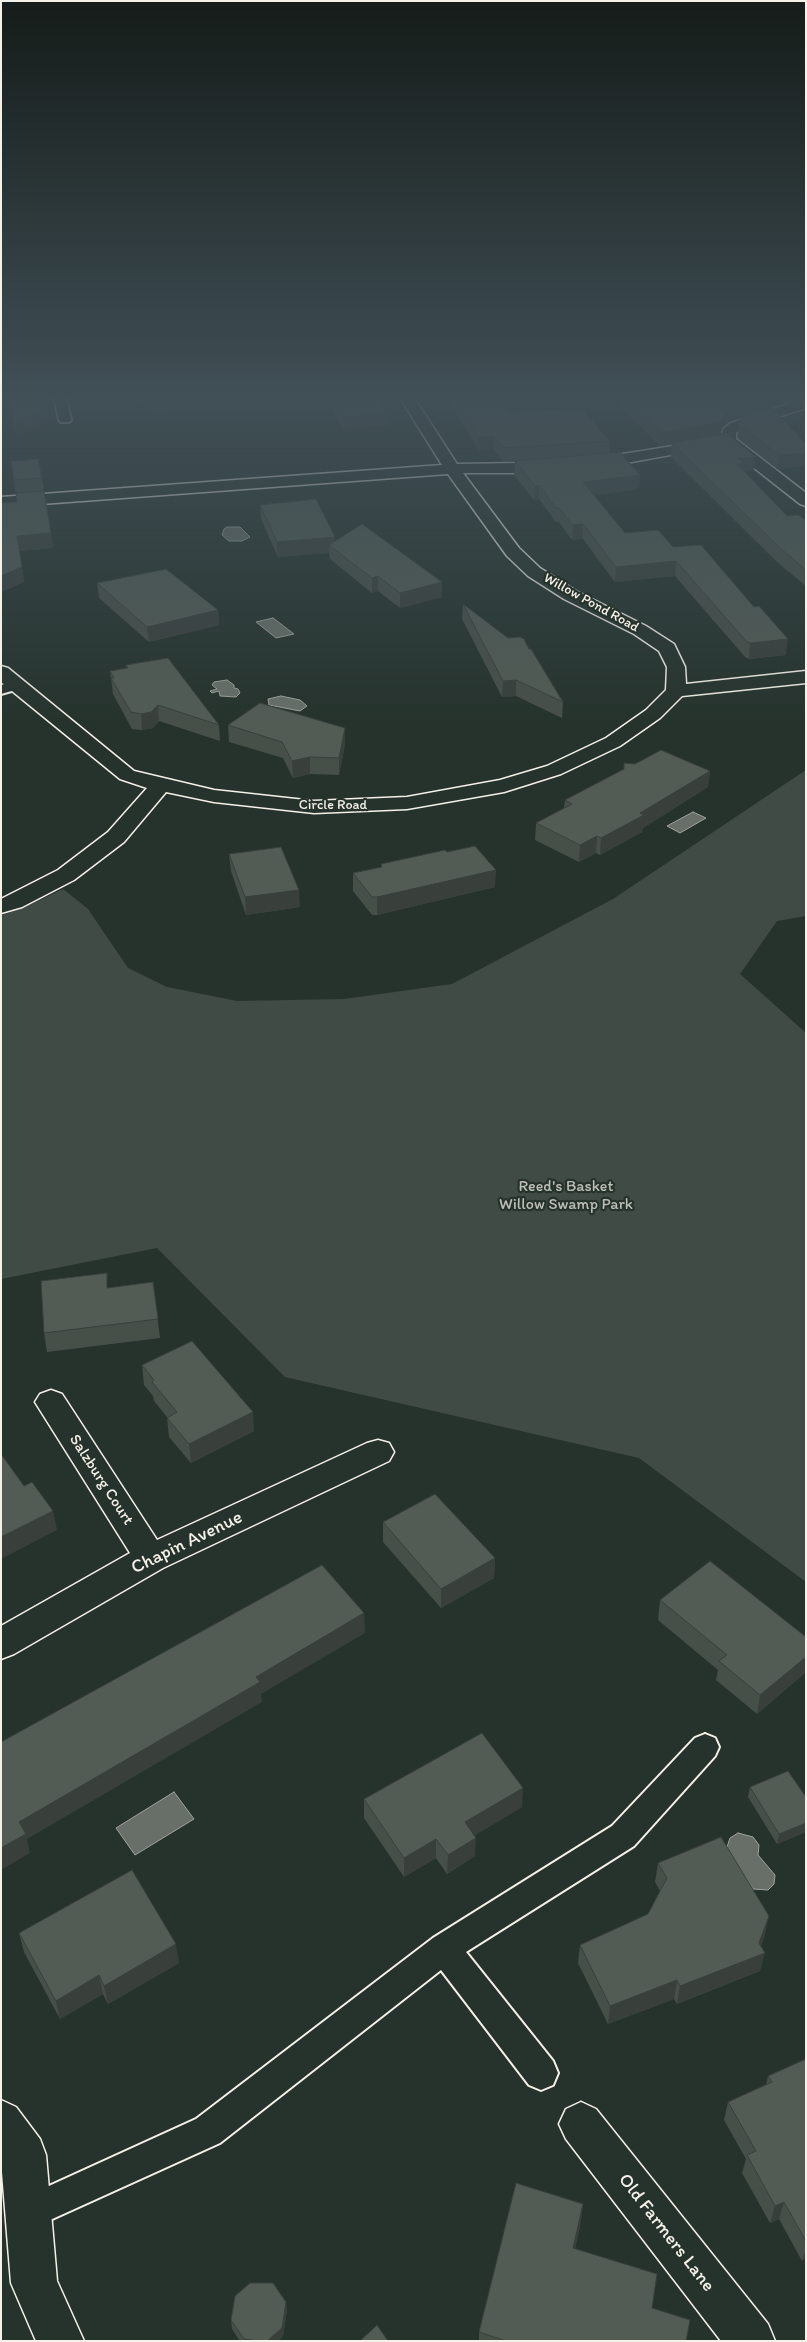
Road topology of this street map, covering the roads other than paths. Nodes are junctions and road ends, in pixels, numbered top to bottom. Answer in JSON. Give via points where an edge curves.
{"nodes":[{"id":1,"x":479,"y":505,"type":"edge"},
{"id":2,"x":1,"y":672,"type":"edge"},
{"id":3,"x":806,"y":677,"type":"edge"},
{"id":4,"x":9,"y":688,"type":"edge"},
{"id":5,"x":676,"y":691,"type":"junction"},
{"id":6,"x":161,"y":786,"type":"junction"},
{"id":7,"x":1,"y":906,"type":"edge"},
{"id":8,"x":51,"y":1402,"type":"dead end"},
{"id":9,"x":378,"y":1452,"type":"dead end"},
{"id":10,"x":151,"y":1558,"type":"junction"},
{"id":11,"x":1,"y":1644,"type":"edge"},
{"id":12,"x":705,"y":1747,"type":"dead end"},
{"id":13,"x":444,"y":1949,"type":"junction"},
{"id":14,"x":541,"y":2073,"type":"dead end"},
{"id":15,"x":1,"y":2122,"type":"edge"},
{"id":16,"x":581,"y":2124,"type":"dead end"},
{"id":17,"x":28,"y":2212,"type":"junction"},
{"id":18,"x":60,"y":2341,"type":"edge"},
{"id":19,"x":751,"y":2341,"type":"edge"}],
"edges":[{"from":1,"to":5,"type":"street","name":"Willow Pond Road","via":[[513,552],[534,572],[570,595],[640,630],[666,648],[676,667]]},
{"from":2,"to":4,"type":"street","name":"Circle Road"},
{"from":3,"to":5,"type":"street"},
{"from":4,"to":6,"type":"street","name":"Circle Road","via":[[127,775]]},
{"from":5,"to":6,"type":"street","name":"Circle Road","via":[[654,714],[613,742],[554,770],[486,790],[406,803],[314,807],[214,796]]},
{"from":6,"to":7,"type":"street","via":[[116,837],[66,875]]},
{"from":8,"to":10,"type":"street","name":"Salzburg Court"},
{"from":9,"to":10,"type":"street","name":"Chapin Avenue"},
{"from":10,"to":11,"type":"street","name":"Chapin Avenue"},
{"from":12,"to":13,"type":"lane","via":[[623,1836]]},
{"from":13,"to":14,"type":"lane"},
{"from":13,"to":17,"type":"lane","via":[[208,2131]]},
{"from":15,"to":17,"type":"street","via":[[24,2154]]},
{"from":16,"to":19,"type":"street","name":"Old Farmers Lane"},
{"from":17,"to":18,"type":"street","via":[[34,2283]]}]}
